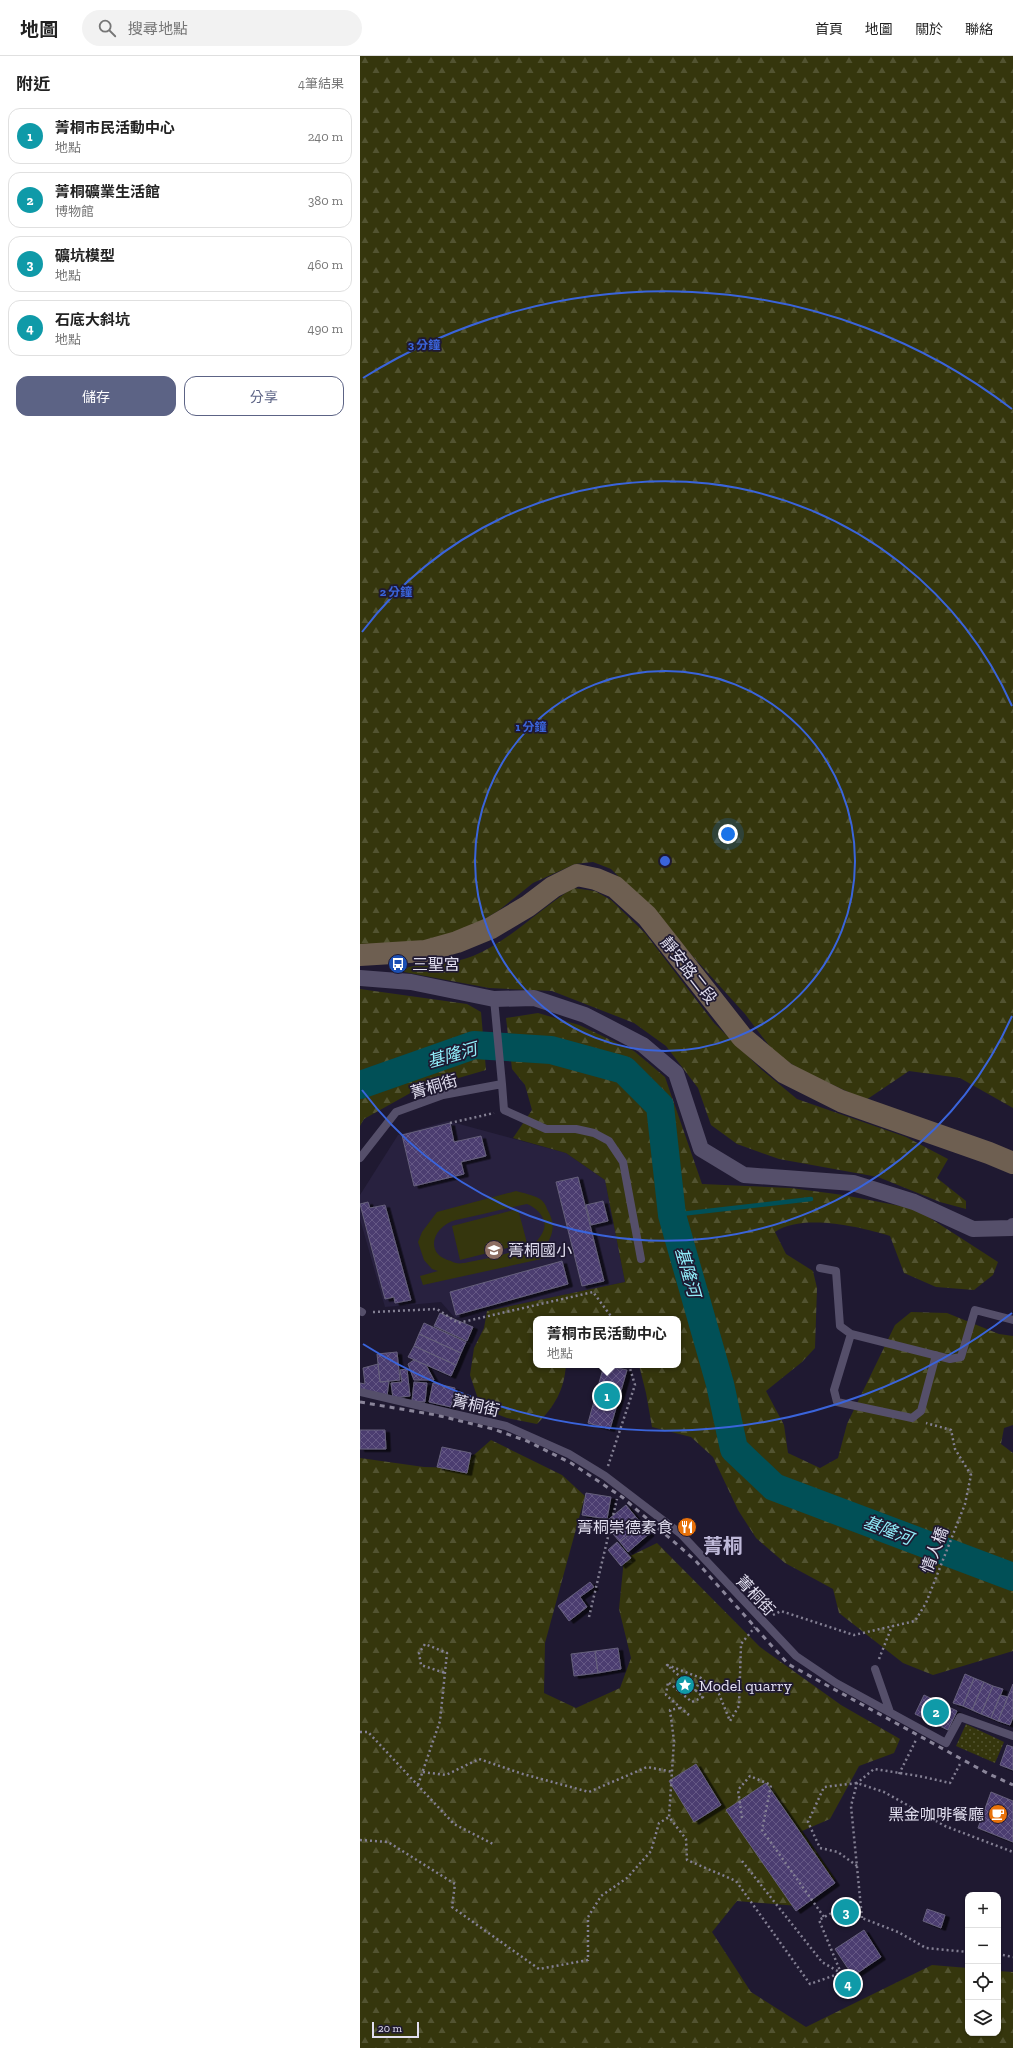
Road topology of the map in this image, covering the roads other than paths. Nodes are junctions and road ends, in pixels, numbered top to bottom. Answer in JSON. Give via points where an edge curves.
{"nodes":[{"id":1,"x":360,"y":955,"type":"edge"},
{"id":2,"x":360,"y":978,"type":"edge"},
{"id":3,"x":494,"y":999,"type":"junction"},
{"id":4,"x":502,"y":1084,"type":"junction"},
{"id":5,"x":360,"y":1158,"type":"edge"},
{"id":6,"x":1013,"y":1164,"type":"edge"},
{"id":7,"x":1013,"y":1226,"type":"edge"},
{"id":8,"x":641,"y":1259,"type":"dead end"},
{"id":9,"x":820,"y":1268,"type":"dead end"},
{"id":10,"x":1013,"y":1320,"type":"edge"},
{"id":11,"x":851,"y":1334,"type":"junction"},
{"id":12,"x":936,"y":1355,"type":"junction"},
{"id":13,"x":360,"y":1392,"type":"edge"},
{"id":14,"x":875,"y":1669,"type":"road end"},
{"id":15,"x":890,"y":1712,"type":"junction"},
{"id":16,"x":1013,"y":1736,"type":"edge"}],
"edges":[{"from":1,"to":6,"type":"main road","name":"靜安路二段","via":[[425,951],[457,942],[491,928],[528,906],[553,887],[577,875],[596,879],[615,887],[647,916],[742,1037],[785,1073],[841,1101],[989,1153]]},
{"from":2,"to":3,"type":"street","via":[[411,982]]},
{"from":3,"to":4,"type":"lane"},
{"from":3,"to":7,"type":"street","via":[[534,998],[585,1015],[643,1046],[676,1073],[701,1149],[744,1175],[853,1183],[914,1202],[973,1229]]},
{"from":4,"to":5,"type":"lane","name":"菁桐街","via":[[443,1096],[396,1112]]},
{"from":4,"to":8,"type":"lane","via":[[504,1110],[546,1129],[576,1129],[609,1141],[623,1162]]},
{"from":9,"to":11,"type":"lane","via":[[836,1271],[840,1326]]},
{"from":10,"to":12,"type":"lane","via":[[975,1310],[961,1357],[950,1359]]},
{"from":11,"to":12,"type":"lane"},
{"from":11,"to":12,"type":"lane","via":[[834,1390],[837,1402],[912,1418],[921,1411]]},
{"from":13,"to":15,"type":"lane","name":"菁桐街","via":[[506,1426],[569,1454],[605,1476],[681,1534],[796,1656],[836,1683]]},
{"from":14,"to":15,"type":"lane"},
{"from":15,"to":16,"type":"lane","name":"菁桐街","via":[[946,1743],[960,1717]]}]}
